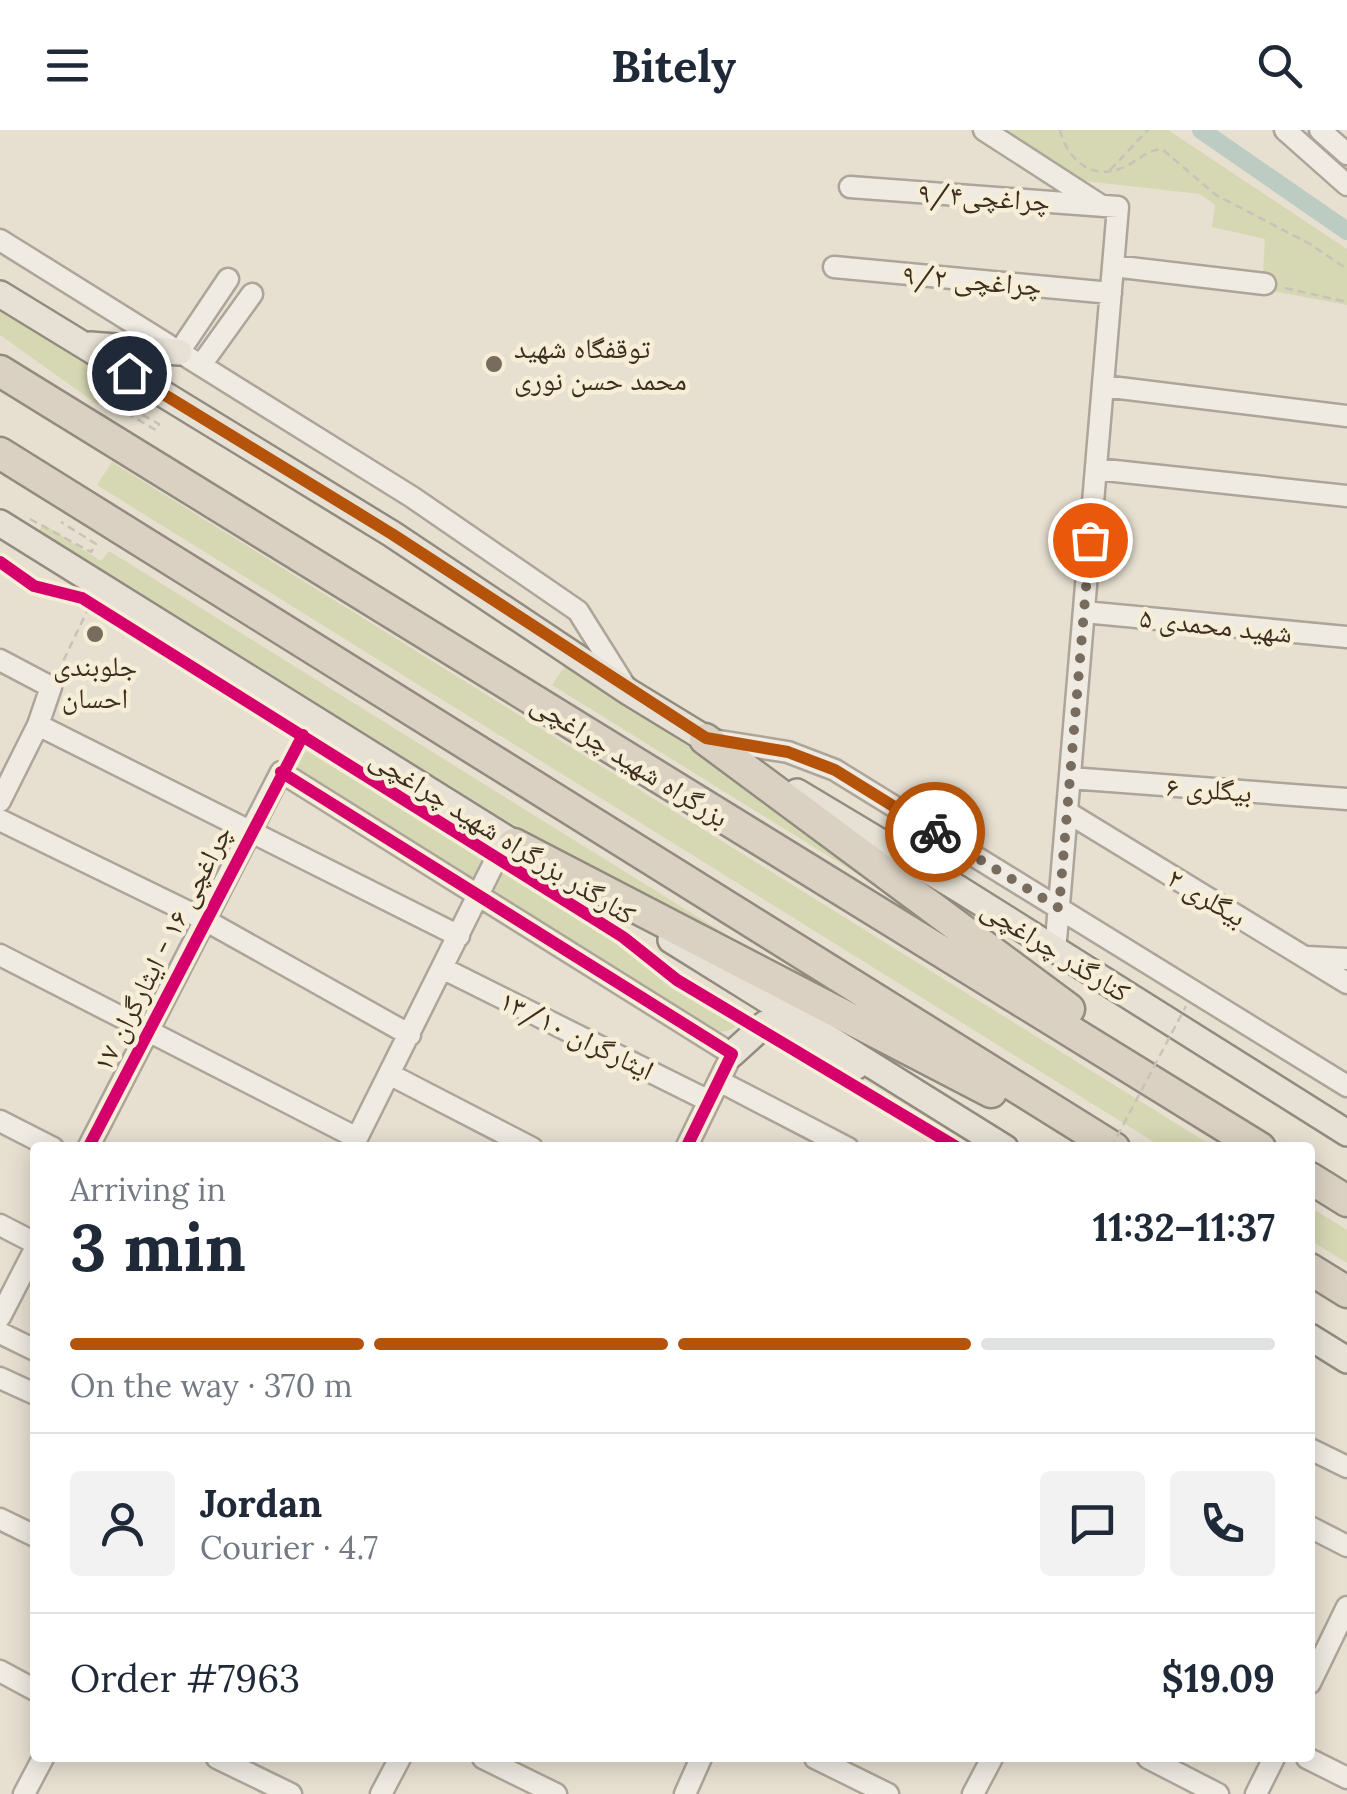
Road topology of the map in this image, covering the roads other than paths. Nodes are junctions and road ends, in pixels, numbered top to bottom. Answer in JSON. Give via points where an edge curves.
{"nodes":[{"id":1,"x":984,"y":130,"type":"edge"},
{"id":2,"x":1286,"y":130,"type":"edge"},
{"id":3,"x":1320,"y":130,"type":"edge"},
{"id":4,"x":1347,"y":154,"type":"edge"},
{"id":5,"x":1347,"y":186,"type":"edge"},
{"id":6,"x":850,"y":187,"type":"dead end"},
{"id":7,"x":1110,"y":207,"type":"junction"},
{"id":8,"x":0,"y":240,"type":"edge"},
{"id":9,"x":1114,"y":266,"type":"junction"},
{"id":10,"x":834,"y":267,"type":"dead end"},
{"id":11,"x":228,"y":280,"type":"dead end"},
{"id":12,"x":1265,"y":284,"type":"road end"},
{"id":13,"x":1111,"y":293,"type":"junction"},
{"id":14,"x":0,"y":294,"type":"edge"},
{"id":15,"x":252,"y":294,"type":"dead end"},
{"id":16,"x":83,"y":344,"type":"junction"},
{"id":17,"x":0,"y":349,"type":"edge"},
{"id":18,"x":190,"y":358,"type":"junction"},
{"id":19,"x":0,"y":371,"type":"edge"},
{"id":20,"x":1104,"y":386,"type":"junction"},
{"id":21,"x":1347,"y":416,"type":"edge"},
{"id":22,"x":0,"y":453,"type":"edge"},
{"id":23,"x":141,"y":459,"type":"junction"},
{"id":24,"x":1096,"y":469,"type":"junction"},
{"id":25,"x":1347,"y":496,"type":"edge"},
{"id":26,"x":0,"y":523,"type":"edge"},
{"id":27,"x":1084,"y":612,"type":"junction"},
{"id":28,"x":1347,"y":637,"type":"edge"},
{"id":29,"x":0,"y":660,"type":"edge"},
{"id":30,"x":628,"y":692,"type":"junction"},
{"id":31,"x":38,"y":725,"type":"junction"},
{"id":32,"x":706,"y":738,"type":"junction"},
{"id":33,"x":1070,"y":778,"type":"junction"},
{"id":34,"x":2,"y":792,"type":"edge"},
{"id":35,"x":1347,"y":799,"type":"edge"},
{"id":36,"x":1067,"y":812,"type":"junction"},
{"id":37,"x":0,"y":820,"type":"edge"},
{"id":38,"x":250,"y":832,"type":"junction"},
{"id":39,"x":505,"y":852,"type":"junction"},
{"id":40,"x":478,"y":896,"type":"junction"},
{"id":41,"x":1059,"y":908,"type":"junction"},
{"id":42,"x":204,"y":920,"type":"junction"},
{"id":43,"x":460,"y":936,"type":"junction"},
{"id":44,"x":1055,"y":952,"type":"junction"},
{"id":45,"x":0,"y":955,"type":"edge"},
{"id":46,"x":1305,"y":957,"type":"junction"},
{"id":47,"x":1347,"y":959,"type":"edge"},
{"id":48,"x":444,"y":968,"type":"junction"},
{"id":49,"x":1347,"y":983,"type":"edge"},
{"id":50,"x":148,"y":1030,"type":"junction"},
{"id":51,"x":410,"y":1035,"type":"junction"},
{"id":52,"x":732,"y":1054,"type":"junction"},
{"id":53,"x":882,"y":1073,"type":"junction"},
{"id":54,"x":391,"y":1075,"type":"junction"},
{"id":55,"x":719,"y":1081,"type":"junction"},
{"id":56,"x":1347,"y":1086,"type":"edge"},
{"id":57,"x":709,"y":1101,"type":"junction"},
{"id":58,"x":0,"y":1121,"type":"edge"},
{"id":59,"x":1228,"y":1128,"type":"junction"},
{"id":60,"x":1347,"y":1133,"type":"edge"},
{"id":61,"x":41,"y":1142,"type":"edge"},
{"id":62,"x":91,"y":1142,"type":"edge"},
{"id":63,"x":354,"y":1142,"type":"edge"},
{"id":64,"x":520,"y":1142,"type":"edge"},
{"id":65,"x":689,"y":1142,"type":"edge"},
{"id":66,"x":836,"y":1142,"type":"edge"},
{"id":67,"x":996,"y":1142,"type":"edge"},
{"id":68,"x":1085,"y":1142,"type":"edge"},
{"id":69,"x":1102,"y":1142,"type":"edge"},
{"id":70,"x":1250,"y":1142,"type":"edge"},
{"id":71,"x":1315,"y":1181,"type":"edge"},
{"id":72,"x":1347,"y":1202,"type":"edge"},
{"id":73,"x":0,"y":1225,"type":"edge"},
{"id":74,"x":30,"y":1243,"type":"edge"},
{"id":75,"x":30,"y":1256,"type":"edge"},
{"id":76,"x":1315,"y":1272,"type":"edge"},
{"id":77,"x":1347,"y":1292,"type":"edge"},
{"id":78,"x":0,"y":1317,"type":"edge"},
{"id":79,"x":0,"y":1333,"type":"edge"},
{"id":80,"x":1315,"y":1340,"type":"edge"},
{"id":81,"x":30,"y":1348,"type":"edge"},
{"id":82,"x":1347,"y":1360,"type":"edge"},
{"id":83,"x":0,"y":1378,"type":"edge"},
{"id":84,"x":30,"y":1392,"type":"edge"},
{"id":85,"x":1315,"y":1452,"type":"edge"},
{"id":86,"x":1347,"y":1468,"type":"edge"},
{"id":87,"x":0,"y":1520,"type":"edge"},
{"id":88,"x":1315,"y":1530,"type":"edge"},
{"id":89,"x":30,"y":1534,"type":"edge"},
{"id":90,"x":1347,"y":1546,"type":"edge"},
{"id":91,"x":1345,"y":1616,"type":"edge"},
{"id":92,"x":0,"y":1671,"type":"edge"},
{"id":93,"x":1315,"y":1673,"type":"edge"},
{"id":94,"x":30,"y":1687,"type":"edge"},
{"id":95,"x":40,"y":1762,"type":"edge"},
{"id":96,"x":225,"y":1762,"type":"edge"},
{"id":97,"x":398,"y":1762,"type":"edge"},
{"id":98,"x":491,"y":1762,"type":"edge"},
{"id":99,"x":700,"y":1762,"type":"edge"},
{"id":100,"x":823,"y":1762,"type":"edge"},
{"id":101,"x":990,"y":1762,"type":"edge"},
{"id":102,"x":1156,"y":1762,"type":"edge"},
{"id":103,"x":1272,"y":1762,"type":"edge"},
{"id":104,"x":1314,"y":1762,"type":"edge"},
{"id":105,"x":1347,"y":1778,"type":"edge"},
{"id":106,"x":24,"y":1794,"type":"edge"},
{"id":107,"x":291,"y":1794,"type":"edge"},
{"id":108,"x":382,"y":1794,"type":"edge"},
{"id":109,"x":556,"y":1794,"type":"edge"},
{"id":110,"x":685,"y":1794,"type":"edge"},
{"id":111,"x":888,"y":1794,"type":"edge"},
{"id":112,"x":973,"y":1794,"type":"edge"},
{"id":113,"x":1218,"y":1794,"type":"edge"},
{"id":114,"x":1256,"y":1794,"type":"edge"}],
"edges":[{"from":1,"to":7,"type":"street"},
{"from":2,"to":5,"type":"street"},
{"from":3,"to":4,"type":"street"},
{"from":6,"to":7,"type":"street","name":"۹/۴چراغچی"},
{"from":7,"to":9,"type":"street"},
{"from":8,"to":18,"type":"street"},
{"from":9,"to":12,"type":"street"},
{"from":9,"to":13,"type":"street"},
{"from":10,"to":13,"type":"street","name":"۹/۲ چراغچی"},
{"from":11,"to":18,"type":"street"},
{"from":13,"to":20,"type":"street"},
{"from":14,"to":16,"type":"main road","name":"کنارگذر چراغچی"},
{"from":15,"to":18,"type":"street"},
{"from":16,"to":18,"type":"main road"},
{"from":16,"to":30,"type":"main road","name":"کنارگذر چراغچی","via":[[392,534]]},
{"from":17,"to":23,"type":"highway"},
{"from":18,"to":30,"type":"street","via":[[578,610]]},
{"from":19,"to":23,"type":"highway","name":"بزرگراه شهید چراغچی"},
{"from":20,"to":21,"type":"street"},
{"from":20,"to":24,"type":"street"},
{"from":22,"to":69,"type":"highway"},
{"from":23,"to":59,"type":"highway","name":"بزرگراه شهید چراغچی"},
{"from":24,"to":25,"type":"street"},
{"from":24,"to":27,"type":"street"},
{"from":26,"to":39,"type":"main road","name":"کنارگذر بزرگراه شهید چراغچی"},
{"from":27,"to":28,"type":"street","name":"شهید محمدی ۵"},
{"from":27,"to":33,"type":"street"},
{"from":29,"to":31,"type":"street","via":[[51,686]]},
{"from":30,"to":32,"type":"main road","name":"کنارگذر چراغچی"},
{"from":31,"to":34,"type":"street"},
{"from":31,"to":38,"type":"street"},
{"from":32,"to":41,"type":"street","via":[[788,752],[835,770]]},
{"from":32,"to":44,"type":"main road","name":"کنارگذر چراغچی"},
{"from":32,"to":59,"type":"highway"},
{"from":33,"to":35,"type":"street","name":"بیگلری ۶"},
{"from":33,"to":36,"type":"street"},
{"from":36,"to":41,"type":"street"},
{"from":36,"to":46,"type":"street","name":"بیگلری ۲"},
{"from":37,"to":42,"type":"street"},
{"from":38,"to":40,"type":"street","name":"چراغچی ۱۶ - ایثارگران ۱۷","via":[[282,772]]},
{"from":38,"to":42,"type":"street","name":"چراغچی ۱۶ - ایثارگران ۱۷"},
{"from":38,"to":43,"type":"street"},
{"from":39,"to":40,"type":"street"},
{"from":39,"to":53,"type":"main road","name":"کنارگذر بزرگراه شهید چراغچی"},
{"from":39,"to":68,"type":"highway"},
{"from":40,"to":43,"type":"street"},
{"from":40,"to":52,"type":"street"},
{"from":41,"to":44,"type":"street"},
{"from":41,"to":56,"type":"street"},
{"from":42,"to":50,"type":"street","name":"چراغچی ۱۶ - ایثارگران ۱۷"},
{"from":42,"to":51,"type":"street"},
{"from":43,"to":48,"type":"street"},
{"from":44,"to":60,"type":"main road","name":"کنارگذر چراغچی"},
{"from":45,"to":50,"type":"street"},
{"from":46,"to":47,"type":"street"},
{"from":46,"to":49,"type":"street","name":"بیگلری ۲"},
{"from":48,"to":51,"type":"street"},
{"from":48,"to":57,"type":"street","name":"ایثارگران ۱۳/۱۰"},
{"from":50,"to":62,"type":"street","name":"چراغچی ۱۶ - ایثارگران ۱۷"},
{"from":50,"to":63,"type":"street"},
{"from":51,"to":54,"type":"street"},
{"from":52,"to":53,"type":"main road","via":[[766,1024],[819,1054]]},
{"from":52,"to":55,"type":"street"},
{"from":53,"to":67,"type":"main road","name":"کنارگذر بزرگراه شهید چراغچی"},
{"from":54,"to":63,"type":"street"},
{"from":54,"to":64,"type":"street"},
{"from":55,"to":57,"type":"street"},
{"from":55,"to":66,"type":"street"},
{"from":57,"to":65,"type":"street"},
{"from":58,"to":61,"type":"street"},
{"from":59,"to":70,"type":"highway","name":"بزرگراه شهید چراغچی"},
{"from":71,"to":72,"type":"highway"},
{"from":73,"to":74,"type":"street"},
{"from":75,"to":78,"type":"street"},
{"from":76,"to":77,"type":"highway"},
{"from":79,"to":81,"type":"street"},
{"from":80,"to":82,"type":"main road"},
{"from":83,"to":84,"type":"street"},
{"from":85,"to":86,"type":"street"},
{"from":87,"to":89,"type":"street"},
{"from":88,"to":90,"type":"street"},
{"from":91,"to":93,"type":"street"},
{"from":92,"to":94,"type":"street"},
{"from":95,"to":106,"type":"street"},
{"from":96,"to":107,"type":"street"},
{"from":97,"to":108,"type":"street"},
{"from":98,"to":109,"type":"street"},
{"from":99,"to":110,"type":"street"},
{"from":100,"to":111,"type":"street"},
{"from":101,"to":112,"type":"street"},
{"from":102,"to":113,"type":"street"},
{"from":103,"to":114,"type":"street"},
{"from":104,"to":105,"type":"street"}]}
